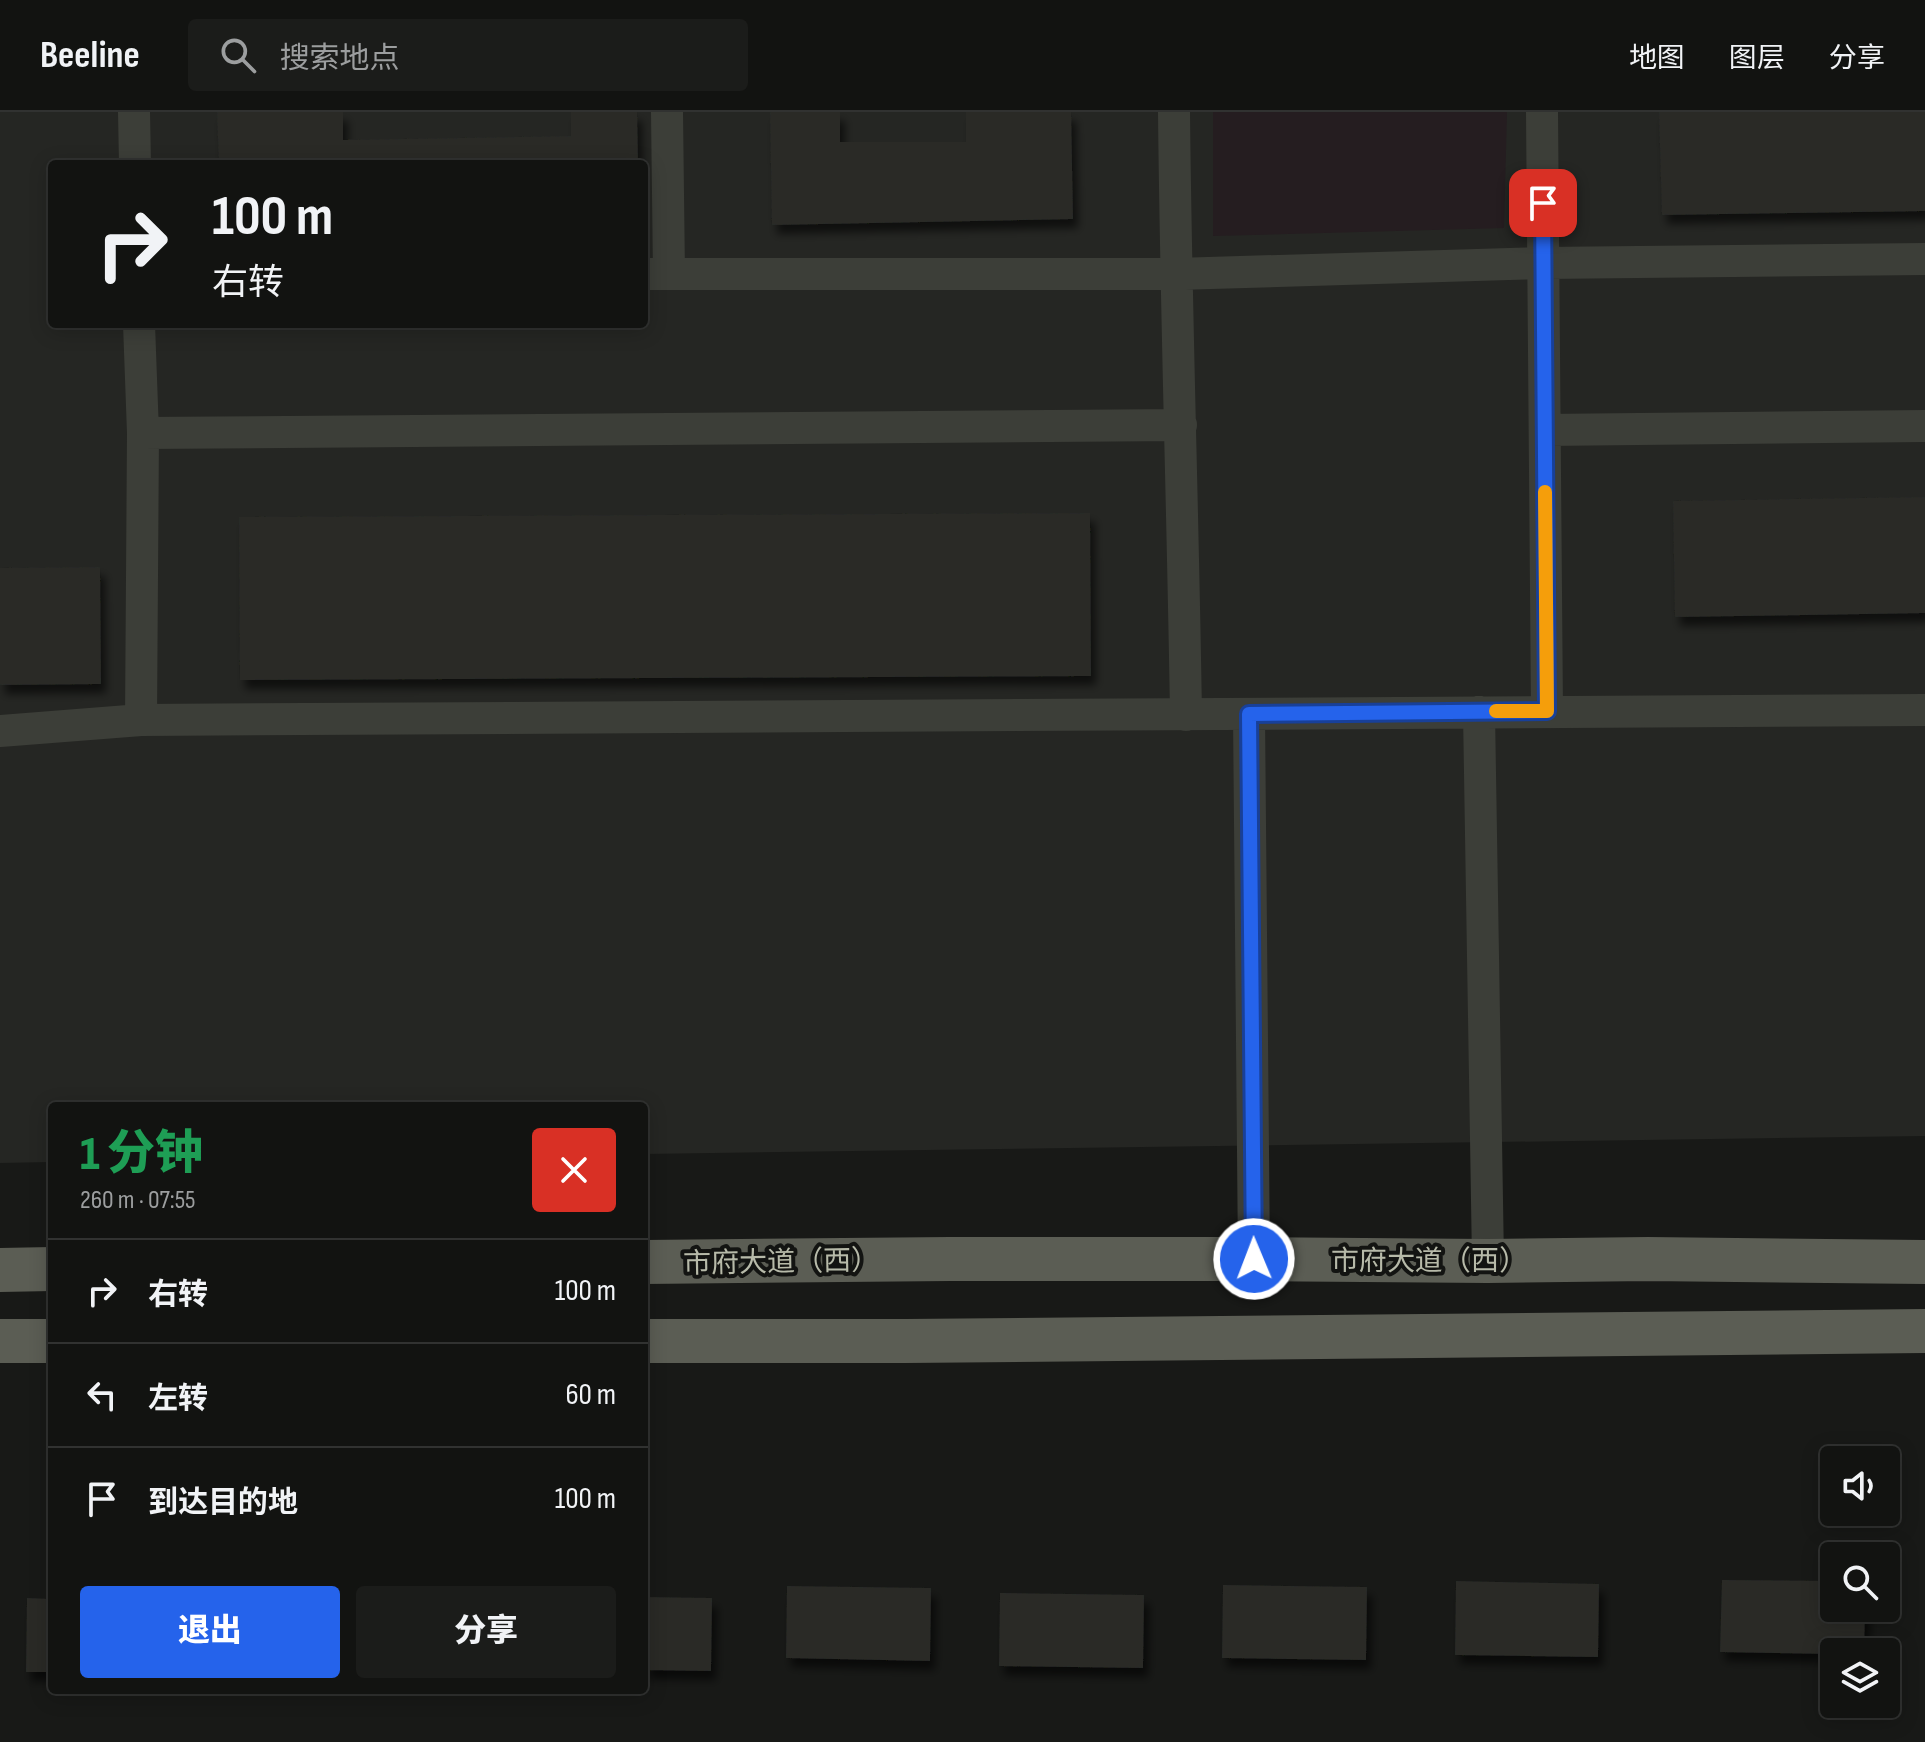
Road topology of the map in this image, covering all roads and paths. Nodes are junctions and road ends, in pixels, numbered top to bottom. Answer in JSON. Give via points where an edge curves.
{"nodes":[{"id":1,"x":134,"y":112,"type":"edge"},
{"id":2,"x":667,"y":112,"type":"edge"},
{"id":3,"x":1174,"y":112,"type":"edge"},
{"id":4,"x":1542,"y":112,"type":"edge"},
{"id":5,"x":135,"y":160,"type":"edge"},
{"id":6,"x":1925,"y":259,"type":"edge"},
{"id":7,"x":1544,"y":263,"type":"junction"},
{"id":8,"x":656,"y":274,"type":"edge"},
{"id":9,"x":1176,"y":274,"type":"junction"},
{"id":10,"x":139,"y":328,"type":"edge"},
{"id":11,"x":1181,"y":425,"type":"junction"},
{"id":12,"x":1925,"y":426,"type":"edge"},
{"id":13,"x":1545,"y":430,"type":"junction"},
{"id":14,"x":143,"y":433,"type":"junction"},
{"id":15,"x":1925,"y":710,"type":"edge"},
{"id":16,"x":1547,"y":711,"type":"junction"},
{"id":17,"x":1479,"y":712,"type":"junction"},
{"id":18,"x":1249,"y":714,"type":"junction"},
{"id":19,"x":1186,"y":715,"type":"junction"},
{"id":20,"x":141,"y":720,"type":"junction"},
{"id":21,"x":0,"y":731,"type":"edge"},
{"id":22,"x":1254,"y":1259,"type":"junction"},
{"id":23,"x":1488,"y":1261,"type":"junction"},
{"id":24,"x":648,"y":1262,"type":"edge"},
{"id":25,"x":1925,"y":1262,"type":"edge"},
{"id":26,"x":48,"y":1269,"type":"edge"},
{"id":27,"x":0,"y":1270,"type":"edge"},
{"id":28,"x":1925,"y":1331,"type":"edge"},
{"id":29,"x":0,"y":1341,"type":"edge"},
{"id":30,"x":48,"y":1341,"type":"edge"},
{"id":31,"x":648,"y":1341,"type":"edge"}],
"edges":[{"from":1,"to":5,"type":"street"},
{"from":2,"to":8,"type":"street"},
{"from":3,"to":9,"type":"street"},
{"from":4,"to":7,"type":"street"},
{"from":6,"to":7,"type":"street"},
{"from":7,"to":9,"type":"street"},
{"from":7,"to":13,"type":"street"},
{"from":8,"to":9,"type":"street"},
{"from":9,"to":11,"type":"street"},
{"from":10,"to":14,"type":"street"},
{"from":11,"to":14,"type":"street"},
{"from":11,"to":19,"type":"street"},
{"from":12,"to":13,"type":"street"},
{"from":13,"to":16,"type":"street"},
{"from":14,"to":20,"type":"street"},
{"from":15,"to":16,"type":"street"},
{"from":16,"to":17,"type":"street"},
{"from":17,"to":18,"type":"street"},
{"from":17,"to":23,"type":"street"},
{"from":18,"to":19,"type":"street"},
{"from":18,"to":22,"type":"street"},
{"from":19,"to":20,"type":"street"},
{"from":20,"to":21,"type":"street"},
{"from":22,"to":23,"type":"main road","name":"市府大道（西）"},
{"from":22,"to":24,"type":"main road","name":"市府大道（西）"},
{"from":23,"to":25,"type":"main road","name":"市府大道（西）"},
{"from":26,"to":27,"type":"main road"},
{"from":28,"to":31,"type":"main road"},
{"from":29,"to":30,"type":"main road"}]}
